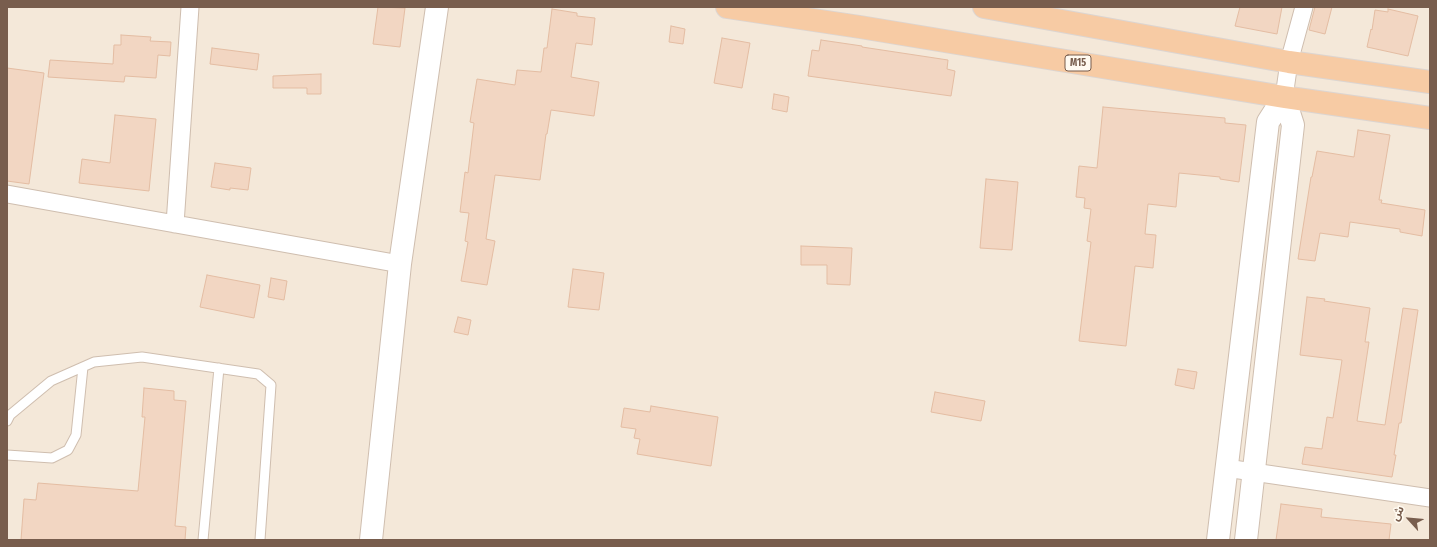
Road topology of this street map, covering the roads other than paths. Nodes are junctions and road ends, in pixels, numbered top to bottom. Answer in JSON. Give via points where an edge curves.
{"nodes":[{"id":1,"x":190,"y":7,"type":"edge"},
{"id":2,"x":437,"y":7,"type":"edge"},
{"id":3,"x":727,"y":7,"type":"edge"},
{"id":4,"x":984,"y":7,"type":"edge"},
{"id":5,"x":1304,"y":7,"type":"edge"},
{"id":6,"x":1289,"y":62,"type":"junction"},
{"id":7,"x":1430,"y":82,"type":"edge"},
{"id":8,"x":1284,"y":97,"type":"junction"},
{"id":9,"x":1430,"y":118,"type":"edge"},
{"id":10,"x":7,"y":194,"type":"edge"},
{"id":11,"x":175,"y":224,"type":"junction"},
{"id":12,"x":400,"y":264,"type":"junction"},
{"id":13,"x":83,"y":367,"type":"junction"},
{"id":14,"x":219,"y":368,"type":"junction"},
{"id":15,"x":7,"y":420,"type":"edge"},
{"id":16,"x":7,"y":455,"type":"edge"},
{"id":17,"x":1226,"y":468,"type":"junction"},
{"id":18,"x":1254,"y":472,"type":"junction"},
{"id":19,"x":1430,"y":498,"type":"edge"},
{"id":20,"x":203,"y":540,"type":"edge"},
{"id":21,"x":260,"y":540,"type":"edge"},
{"id":22,"x":371,"y":540,"type":"edge"},
{"id":23,"x":1218,"y":540,"type":"edge"},
{"id":24,"x":1246,"y":540,"type":"edge"}],
"edges":[{"from":1,"to":11,"type":"street"},
{"from":2,"to":12,"type":"street"},
{"from":3,"to":8,"type":"highway","number":"M15"},
{"from":4,"to":6,"type":"highway"},
{"from":5,"to":6,"type":"street"},
{"from":6,"to":7,"type":"highway"},
{"from":6,"to":8,"type":"street"},
{"from":8,"to":9,"type":"highway","number":"M15"},
{"from":8,"to":17,"type":"street","via":[[1268,122]]},
{"from":8,"to":18,"type":"street","via":[[1293,125]]},
{"from":10,"to":11,"type":"street"},
{"from":11,"to":12,"type":"street"},
{"from":12,"to":22,"type":"street"},
{"from":13,"to":14,"type":"lane","via":[[94,362],[142,358]]},
{"from":13,"to":15,"type":"lane","via":[[51,381]]},
{"from":13,"to":16,"type":"lane","via":[[76,435],[68,450],[52,458]]},
{"from":14,"to":20,"type":"lane"},
{"from":14,"to":21,"type":"lane","via":[[258,374],[271,385]]},
{"from":17,"to":18,"type":"street"},
{"from":17,"to":23,"type":"street"},
{"from":18,"to":19,"type":"street"},
{"from":18,"to":24,"type":"street"}]}
